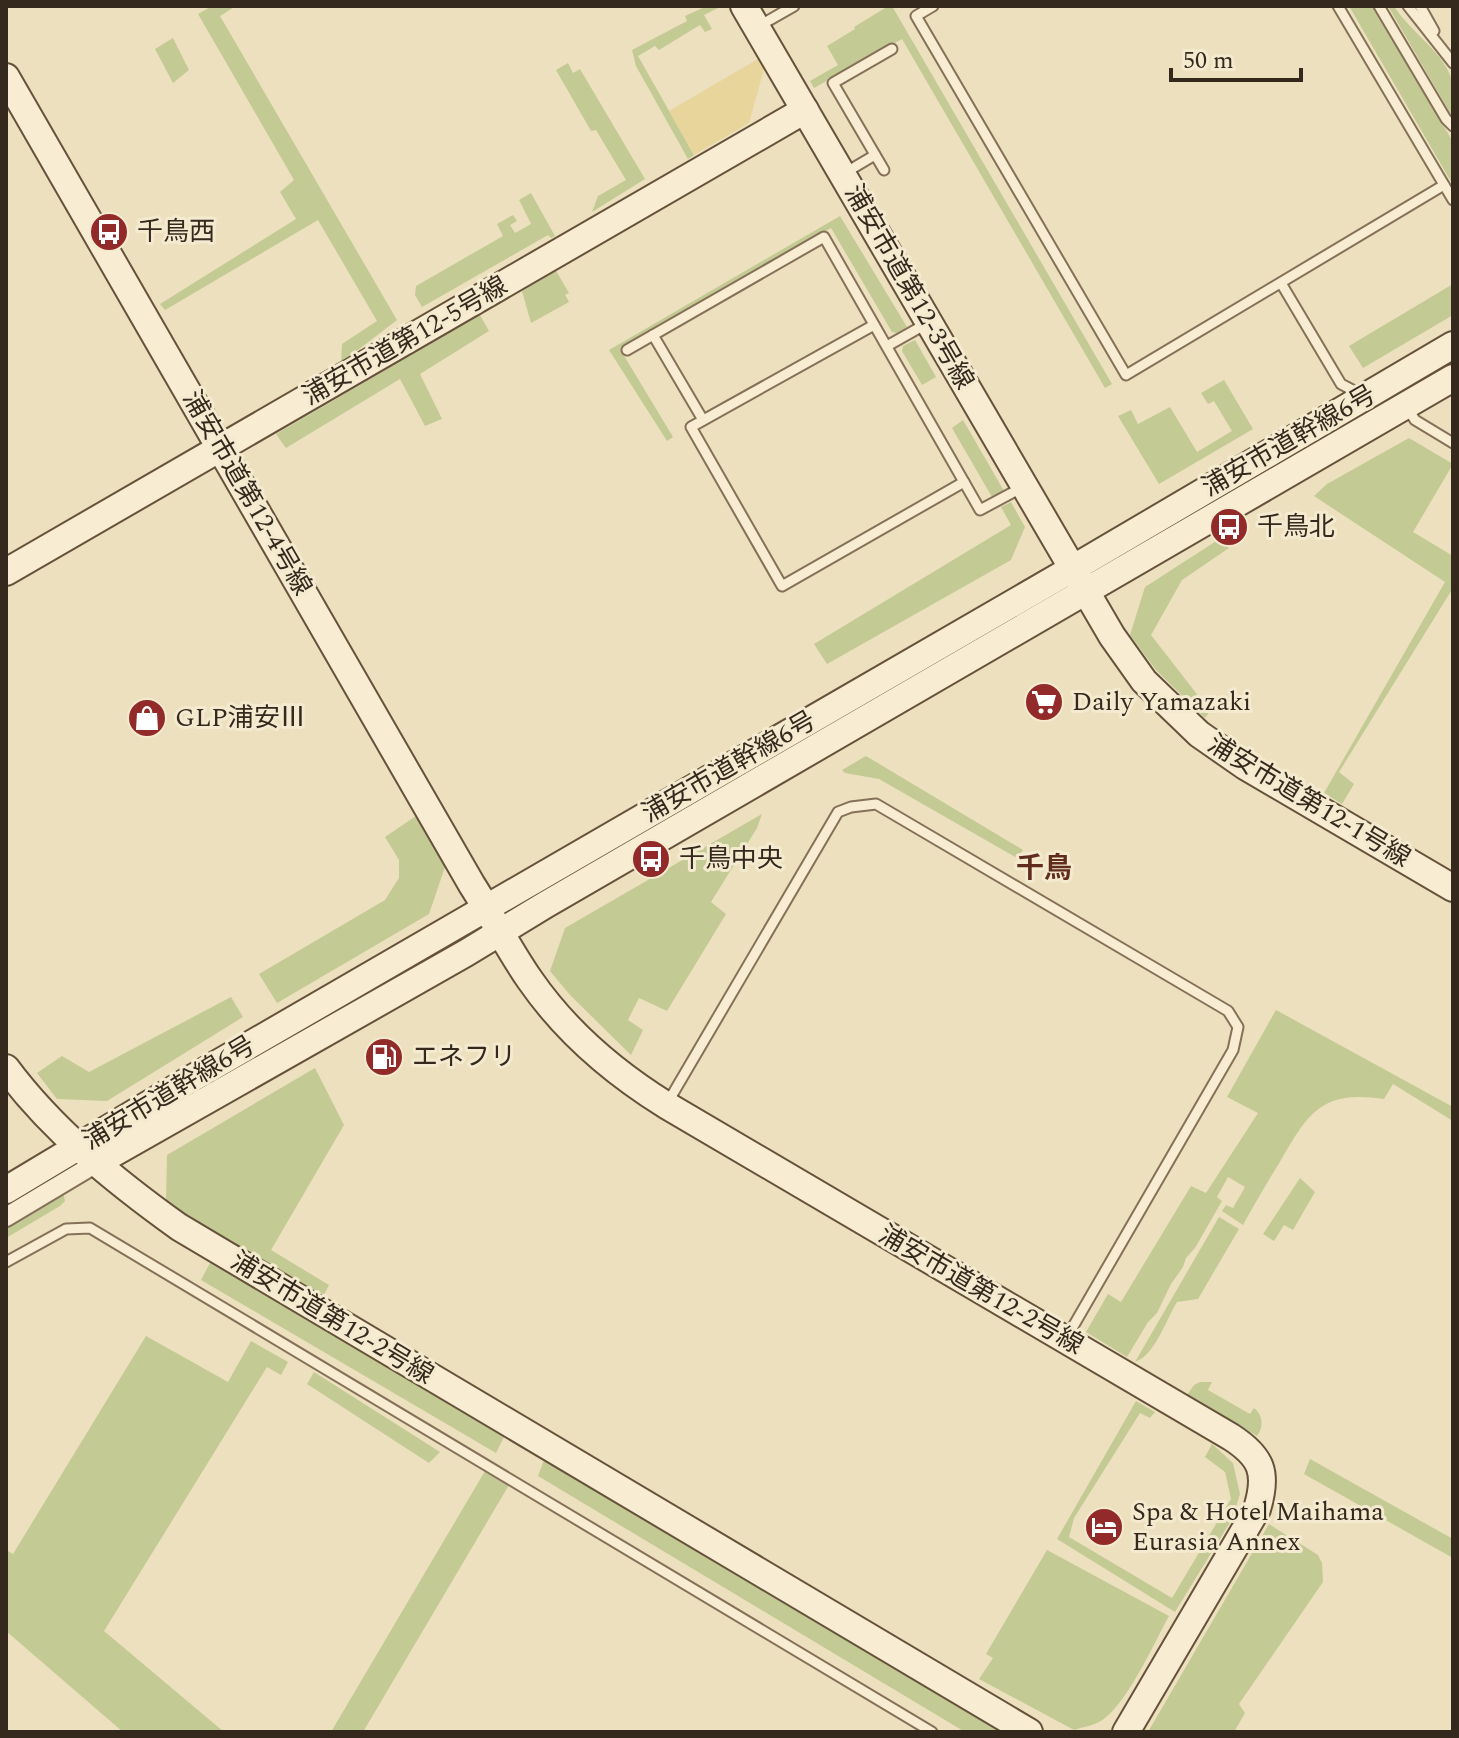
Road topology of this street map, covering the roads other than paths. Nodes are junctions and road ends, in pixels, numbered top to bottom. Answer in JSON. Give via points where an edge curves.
{"nodes":[{"id":1,"x":794,"y":6,"type":"edge"},
{"id":2,"x":933,"y":6,"type":"edge"},
{"id":3,"x":1338,"y":6,"type":"edge"},
{"id":4,"x":1379,"y":6,"type":"edge"},
{"id":5,"x":1408,"y":6,"type":"edge"},
{"id":6,"x":1420,"y":6,"type":"edge"},
{"id":7,"x":750,"y":17,"type":"edge"},
{"id":8,"x":892,"y":49,"type":"dead end"},
{"id":9,"x":1452,"y":61,"type":"edge"},
{"id":10,"x":6,"y":77,"type":"edge"},
{"id":11,"x":805,"y":110,"type":"junction"},
{"id":12,"x":1453,"y":126,"type":"edge"},
{"id":13,"x":875,"y":155,"type":"junction"},
{"id":14,"x":884,"y":170,"type":"dead end"},
{"id":15,"x":843,"y":174,"type":"junction"},
{"id":16,"x":1444,"y":185,"type":"junction"},
{"id":17,"x":1453,"y":200,"type":"edge"},
{"id":18,"x":1281,"y":283,"type":"junction"},
{"id":19,"x":929,"y":323,"type":"junction"},
{"id":20,"x":874,"y":325,"type":"junction"},
{"id":21,"x":653,"y":335,"type":"junction"},
{"id":22,"x":1453,"y":345,"type":"edge"},
{"id":23,"x":887,"y":346,"type":"junction"},
{"id":24,"x":627,"y":350,"type":"dead end"},
{"id":25,"x":1453,"y":378,"type":"edge"},
{"id":26,"x":1365,"y":396,"type":"junction"},
{"id":27,"x":1408,"y":404,"type":"junction"},
{"id":28,"x":703,"y":420,"type":"junction"},
{"id":29,"x":1453,"y":443,"type":"edge"},
{"id":30,"x":221,"y":447,"type":"junction"},
{"id":31,"x":964,"y":482,"type":"junction"},
{"id":32,"x":1025,"y":487,"type":"junction"},
{"id":33,"x":1072,"y":569,"type":"junction"},
{"id":34,"x":6,"y":572,"type":"edge"},
{"id":35,"x":1086,"y":592,"type":"junction"},
{"id":36,"x":1453,"y":888,"type":"edge"},
{"id":37,"x":487,"y":908,"type":"junction"},
{"id":38,"x":500,"y":932,"type":"junction"},
{"id":39,"x":6,"y":1068,"type":"edge"},
{"id":40,"x":666,"y":1105,"type":"junction"},
{"id":41,"x":89,"y":1154,"type":"junction"},
{"id":42,"x":6,"y":1190,"type":"edge"},
{"id":43,"x":6,"y":1217,"type":"edge"},
{"id":44,"x":6,"y":1262,"type":"edge"},
{"id":45,"x":1066,"y":1340,"type":"junction"},
{"id":46,"x":932,"y":1732,"type":"edge"},
{"id":47,"x":1029,"y":1732,"type":"edge"},
{"id":48,"x":1126,"y":1732,"type":"edge"}],
"edges":[{"from":1,"to":7,"type":"lane"},
{"from":2,"to":18,"type":"lane","via":[[916,16],[1126,375]]},
{"from":3,"to":16,"type":"lane"},
{"from":4,"to":12,"type":"lane"},
{"from":5,"to":9,"type":"lane"},
{"from":6,"to":9,"type":"lane"},
{"from":7,"to":11,"type":"street","name":"浦安市道第12-3号線"},
{"from":8,"to":13,"type":"lane","via":[[833,83]]},
{"from":10,"to":30,"type":"street","name":"浦安市道第12-4号線"},
{"from":11,"to":15,"type":"street","name":"浦安市道第12-3号線"},
{"from":11,"to":30,"type":"street","name":"浦安市道第12-5号線"},
{"from":13,"to":14,"type":"lane"},
{"from":13,"to":15,"type":"lane"},
{"from":15,"to":19,"type":"street","name":"浦安市道第12-3号線"},
{"from":16,"to":17,"type":"lane"},
{"from":16,"to":18,"type":"lane"},
{"from":18,"to":26,"type":"lane","via":[[1341,384]]},
{"from":19,"to":23,"type":"lane"},
{"from":19,"to":32,"type":"street","name":"浦安市道第12-3号線"},
{"from":20,"to":21,"type":"lane","via":[[824,237]]},
{"from":20,"to":23,"type":"lane"},
{"from":20,"to":28,"type":"lane"},
{"from":21,"to":24,"type":"lane"},
{"from":21,"to":28,"type":"lane"},
{"from":22,"to":26,"type":"street","name":"浦安市道幹線6号"},
{"from":23,"to":31,"type":"lane"},
{"from":25,"to":27,"type":"street","name":"浦安市道幹線6号"},
{"from":26,"to":27,"type":"street"},
{"from":26,"to":33,"type":"street","name":"浦安市道幹線6号"},
{"from":27,"to":29,"type":"lane","via":[[1415,420]]},
{"from":27,"to":35,"type":"street","name":"浦安市道幹線6号"},
{"from":28,"to":31,"type":"lane","via":[[691,427],[782,586]]},
{"from":30,"to":34,"type":"street","name":"浦安市道第12-5号線"},
{"from":30,"to":37,"type":"street","name":"浦安市道第12-4号線"},
{"from":31,"to":32,"type":"lane","via":[[980,510]]},
{"from":32,"to":33,"type":"street","name":"浦安市道第12-3号線"},
{"from":33,"to":35,"type":"street","name":"浦安市道第12-1号線"},
{"from":33,"to":37,"type":"street","name":"浦安市道幹線6号"},
{"from":35,"to":36,"type":"street","name":"浦安市道第12-1号線","via":[[1144,681],[1199,734]]},
{"from":35,"to":38,"type":"street","name":"浦安市道幹線6号"},
{"from":37,"to":38,"type":"street","name":"浦安市道第12-2号線"},
{"from":37,"to":41,"type":"street","name":"浦安市道幹線6号"},
{"from":38,"to":40,"type":"street","name":"浦安市道第12-2号線","via":[[530,981],[577,1036],[614,1070]]},
{"from":38,"to":41,"type":"street","name":"浦安市道幹線6号"},
{"from":39,"to":41,"type":"street","name":"浦安市道第12-2号線"},
{"from":40,"to":45,"type":"street","name":"浦安市道第12-2号線"},
{"from":40,"to":45,"type":"lane","via":[[838,812],[876,804],[1228,1011],[1238,1027],[1233,1050]]},
{"from":41,"to":42,"type":"street","name":"浦安市道幹線6号"},
{"from":41,"to":43,"type":"street","name":"浦安市道幹線6号"},
{"from":41,"to":47,"type":"street","name":"浦安市道第12-2号線","via":[[179,1227]]},
{"from":44,"to":46,"type":"lane","via":[[66,1229],[90,1228]]},
{"from":45,"to":48,"type":"street","name":"浦安市道第12-2号線","via":[[1247,1448],[1263,1481],[1257,1509]]}]}
